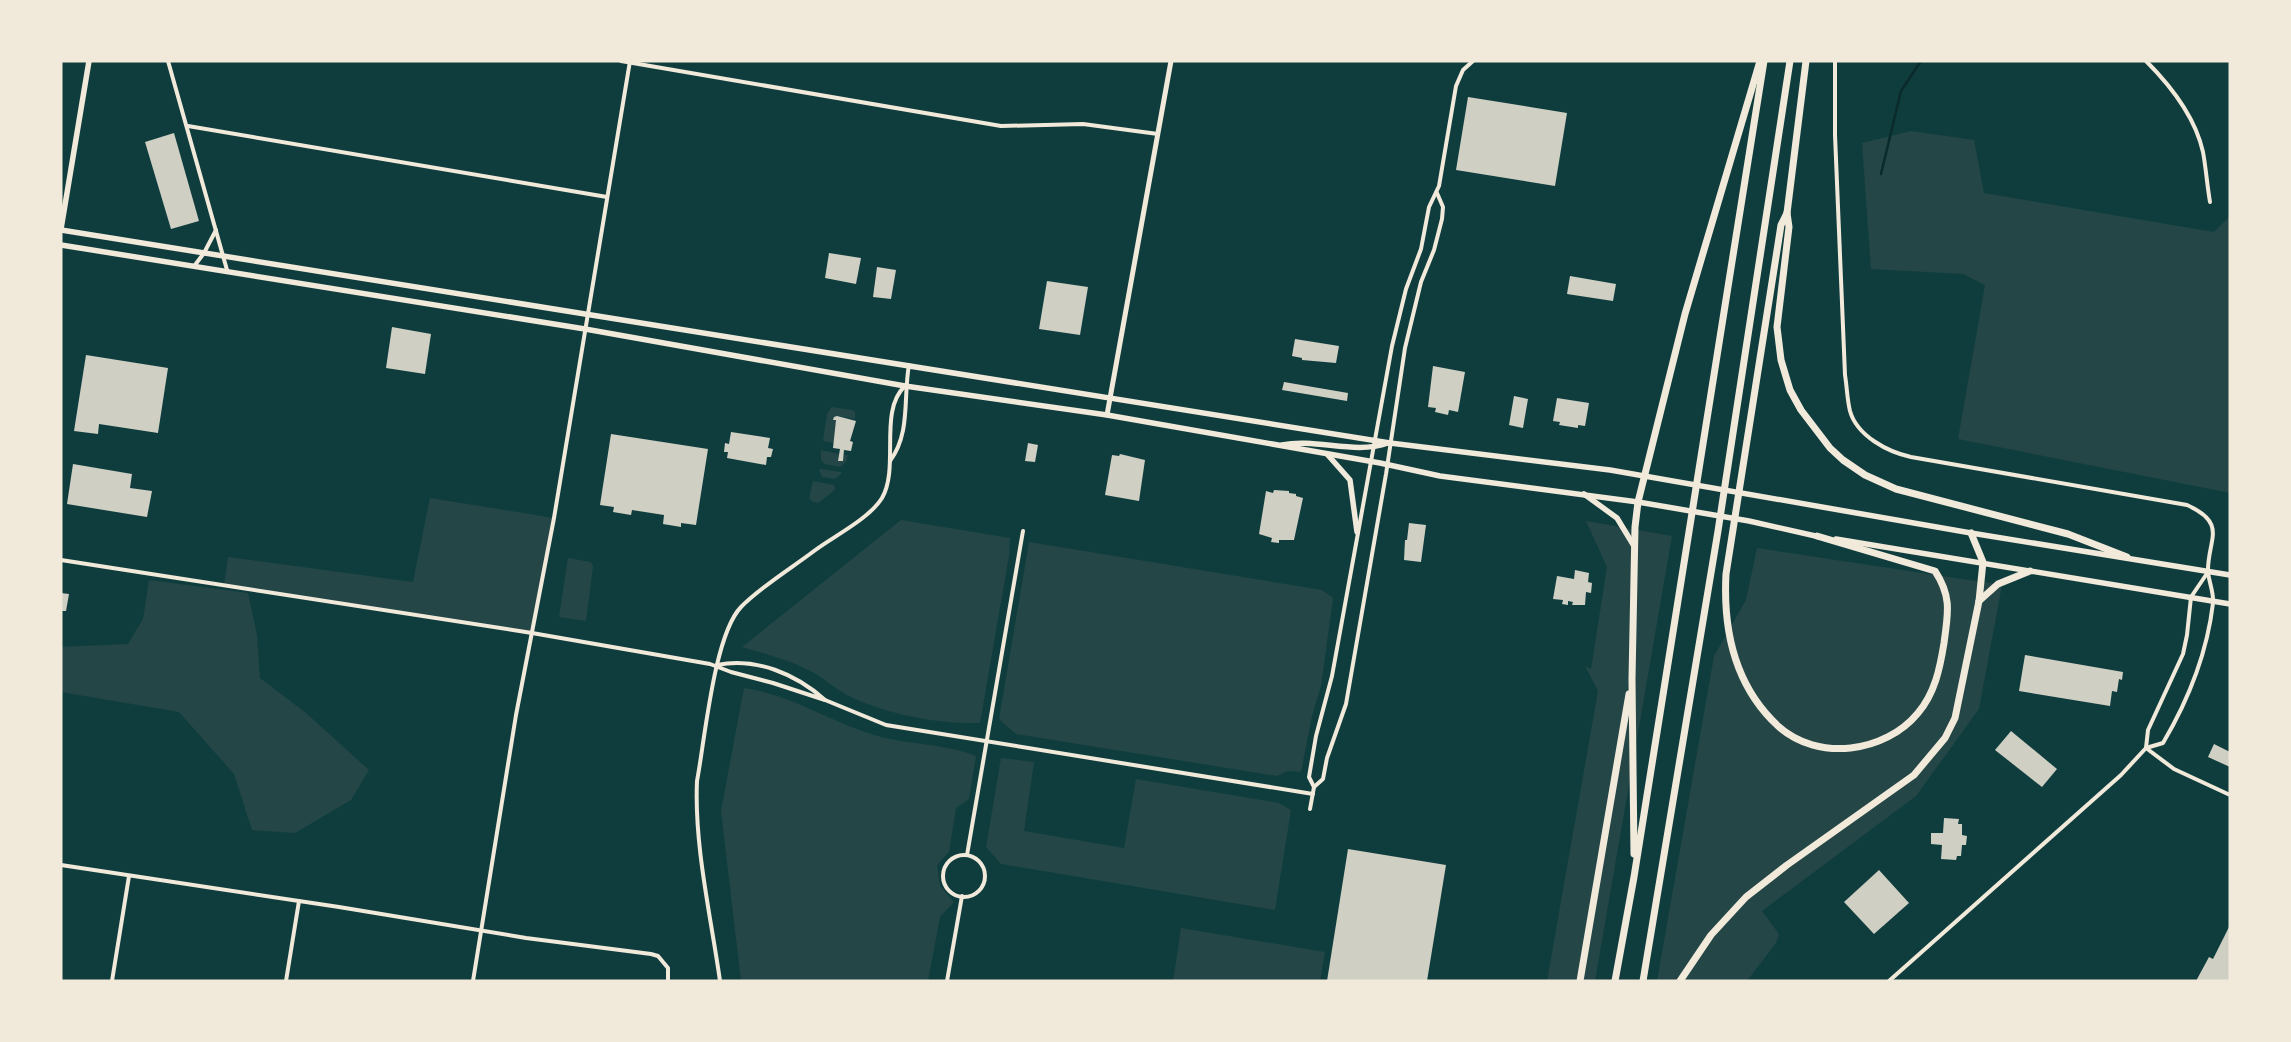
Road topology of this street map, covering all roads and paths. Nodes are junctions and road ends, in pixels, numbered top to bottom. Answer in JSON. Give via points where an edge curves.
{"nodes":[{"id":1,"x":89,"y":61,"type":"edge"},
{"id":2,"x":168,"y":61,"type":"edge"},
{"id":3,"x":621,"y":61,"type":"edge"},
{"id":4,"x":1171,"y":61,"type":"edge"},
{"id":5,"x":1473,"y":61,"type":"edge"},
{"id":6,"x":1760,"y":61,"type":"edge"},
{"id":7,"x":1764,"y":61,"type":"edge"},
{"id":8,"x":1790,"y":61,"type":"edge"},
{"id":9,"x":1806,"y":61,"type":"edge"},
{"id":10,"x":1835,"y":61,"type":"edge"},
{"id":11,"x":2146,"y":61,"type":"edge"},
{"id":12,"x":630,"y":62,"type":"edge"},
{"id":13,"x":188,"y":126,"type":"junction"},
{"id":14,"x":1158,"y":134,"type":"junction"},
{"id":15,"x":1437,"y":194,"type":"junction"},
{"id":16,"x":607,"y":197,"type":"junction"},
{"id":17,"x":2210,"y":202,"type":"dead end"},
{"id":18,"x":1787,"y":213,"type":"junction"},
{"id":19,"x":61,"y":230,"type":"edge"},
{"id":20,"x":216,"y":230,"type":"junction"},
{"id":21,"x":61,"y":245,"type":"edge"},
{"id":22,"x":204,"y":253,"type":"junction"},
{"id":23,"x":223,"y":256,"type":"junction"},
{"id":24,"x":195,"y":265,"type":"junction"},
{"id":25,"x":227,"y":270,"type":"junction"},
{"id":26,"x":588,"y":314,"type":"junction"},
{"id":27,"x":585,"y":328,"type":"junction"},
{"id":28,"x":909,"y":366,"type":"junction"},
{"id":29,"x":905,"y":386,"type":"junction"},
{"id":30,"x":1110,"y":399,"type":"junction"},
{"id":31,"x":1107,"y":415,"type":"junction"},
{"id":32,"x":1376,"y":440,"type":"junction"},
{"id":33,"x":1390,"y":443,"type":"junction"},
{"id":34,"x":1277,"y":446,"type":"junction"},
{"id":35,"x":1375,"y":448,"type":"junction"},
{"id":36,"x":1327,"y":454,"type":"junction"},
{"id":37,"x":890,"y":461,"type":"junction"},
{"id":38,"x":1373,"y":462,"type":"junction"},
{"id":39,"x":1387,"y":464,"type":"junction"},
{"id":40,"x":1643,"y":478,"type":"junction"},
{"id":41,"x":1582,"y":493,"type":"junction"},
{"id":42,"x":1638,"y":502,"type":"junction"},
{"id":43,"x":1023,"y":531,"type":"dead end"},
{"id":44,"x":1357,"y":532,"type":"junction"},
{"id":45,"x":1971,"y":533,"type":"junction"},
{"id":46,"x":1817,"y":536,"type":"junction"},
{"id":47,"x":1635,"y":547,"type":"junction"},
{"id":48,"x":2127,"y":557,"type":"junction"},
{"id":49,"x":61,"y":560,"type":"edge"},
{"id":50,"x":1983,"y":562,"type":"junction"},
{"id":51,"x":2030,"y":571,"type":"junction"},
{"id":52,"x":2208,"y":571,"type":"junction"},
{"id":53,"x":2230,"y":575,"type":"edge"},
{"id":54,"x":2191,"y":597,"type":"junction"},
{"id":55,"x":1979,"y":601,"type":"junction"},
{"id":56,"x":2213,"y":601,"type":"junction"},
{"id":57,"x":2230,"y":604,"type":"edge"},
{"id":58,"x":532,"y":633,"type":"junction"},
{"id":59,"x":717,"y":665,"type":"junction"},
{"id":60,"x":1632,"y":679,"type":"junction"},
{"id":61,"x":825,"y":700,"type":"junction"},
{"id":62,"x":986,"y":743,"type":"junction"},
{"id":63,"x":2146,"y":748,"type":"junction"},
{"id":64,"x":1314,"y":786,"type":"junction"},
{"id":65,"x":1313,"y":794,"type":"junction"},
{"id":66,"x":2230,"y":795,"type":"edge"},
{"id":67,"x":1310,"y":809,"type":"dead end"},
{"id":68,"x":967,"y":855,"type":"junction"},
{"id":69,"x":61,"y":865,"type":"edge"},
{"id":70,"x":129,"y":876,"type":"junction"},
{"id":71,"x":1634,"y":877,"type":"junction"},
{"id":72,"x":962,"y":896,"type":"junction"},
{"id":73,"x":299,"y":901,"type":"junction"},
{"id":74,"x":482,"y":930,"type":"junction"},
{"id":75,"x":112,"y":981,"type":"edge"},
{"id":76,"x":286,"y":981,"type":"edge"},
{"id":77,"x":473,"y":981,"type":"edge"},
{"id":78,"x":668,"y":981,"type":"edge"},
{"id":79,"x":720,"y":981,"type":"edge"},
{"id":80,"x":947,"y":981,"type":"edge"},
{"id":81,"x":1580,"y":981,"type":"edge"},
{"id":82,"x":1615,"y":981,"type":"edge"},
{"id":83,"x":1644,"y":981,"type":"edge"},
{"id":84,"x":1680,"y":981,"type":"edge"},
{"id":85,"x":1889,"y":981,"type":"edge"}],
"edges":[{"from":1,"to":19,"type":"main road"},
{"from":2,"to":13,"type":"street"},
{"from":3,"to":12,"type":"street"},
{"from":4,"to":14,"type":"street"},
{"from":5,"to":15,"type":"street","via":[[1463,70],[1456,86]]},
{"from":6,"to":40,"type":"highway","via":[[1685,314]]},
{"from":7,"to":71,"type":"highway"},
{"from":8,"to":83,"type":"highway","via":[[1718,531]]},
{"from":9,"to":18,"type":"highway"},
{"from":10,"to":52,"type":"street","via":[[1845,375],[1851,412],[1856,421],[1882,446],[1904,456],[2187,505],[2199,510],[2214,531]]},
{"from":11,"to":17,"type":"street","via":[[2167,82],[2186,110],[2203,150]]},
{"from":12,"to":14,"type":"street","via":[[1001,126],[1083,124]]},
{"from":12,"to":16,"type":"street"},
{"from":13,"to":16,"type":"street"},
{"from":13,"to":20,"type":"street"},
{"from":14,"to":30,"type":"street"},
{"from":15,"to":32,"type":"street","via":[[1429,207],[1420,249],[1401,308]]},
{"from":15,"to":33,"type":"street","via":[[1443,207],[1442,219],[1410,323]]},
{"from":16,"to":26,"type":"street"},
{"from":18,"to":46,"type":"highway","via":[[1781,225],[1726,574],[1726,626],[1752,694],[1780,727],[1814,745],[1843,748],[1871,744],[1905,726],[1927,700],[1935,684],[1941,658],[1948,597],[1935,571]]},
{"from":18,"to":48,"type":"highway","via":[[1789,227],[1777,327],[1781,360],[1790,390],[1801,410],[1830,448],[1865,476],[1896,488],[2068,534]]},
{"from":19,"to":22,"type":"main road"},
{"from":20,"to":22,"type":"street"},
{"from":20,"to":23,"type":"street"},
{"from":21,"to":24,"type":"main road"},
{"from":22,"to":23,"type":"main road"},
{"from":22,"to":24,"type":"street"},
{"from":23,"to":25,"type":"street"},
{"from":23,"to":26,"type":"main road"},
{"from":24,"to":25,"type":"main road"},
{"from":25,"to":27,"type":"main road"},
{"from":26,"to":27,"type":"street"},
{"from":26,"to":28,"type":"main road"},
{"from":27,"to":29,"type":"main road"},
{"from":27,"to":58,"type":"street"},
{"from":28,"to":29,"type":"street"},
{"from":28,"to":30,"type":"main road"},
{"from":29,"to":31,"type":"main road"},
{"from":29,"to":37,"type":"street","via":[[908,394],[901,438]]},
{"from":29,"to":37,"type":"street","via":[[896,394],[889,444]]},
{"from":30,"to":31,"type":"street"},
{"from":30,"to":32,"type":"main road"},
{"from":31,"to":34,"type":"main road"},
{"from":32,"to":33,"type":"main road"},
{"from":32,"to":35,"type":"street"},
{"from":33,"to":35,"type":"main road"},
{"from":33,"to":39,"type":"street"},
{"from":33,"to":40,"type":"main road","via":[[1577,465]]},
{"from":34,"to":35,"type":"main road","via":[[1298,442]]},
{"from":34,"to":36,"type":"main road"},
{"from":35,"to":38,"type":"street"},
{"from":36,"to":38,"type":"main road"},
{"from":36,"to":44,"type":"main road","via":[[1350,480]]},
{"from":37,"to":59,"type":"street","via":[[883,496],[878,503],[741,606],[730,623]]},
{"from":38,"to":39,"type":"main road"},
{"from":38,"to":44,"type":"street"},
{"from":39,"to":41,"type":"main road","via":[[1440,476]]},
{"from":39,"to":64,"type":"street","via":[[1346,704],[1323,779]]},
{"from":40,"to":42,"type":"highway"},
{"from":40,"to":45,"type":"main road"},
{"from":41,"to":42,"type":"main road"},
{"from":41,"to":47,"type":"main road","via":[[1617,518]]},
{"from":42,"to":46,"type":"main road","via":[[1749,520]]},
{"from":42,"to":47,"type":"highway"},
{"from":43,"to":62,"type":"street"},
{"from":44,"to":64,"type":"street","via":[[1332,676],[1309,777]]},
{"from":45,"to":48,"type":"main road"},
{"from":45,"to":50,"type":"highway"},
{"from":46,"to":50,"type":"main road"},
{"from":47,"to":60,"type":"highway"},
{"from":48,"to":52,"type":"main road"},
{"from":49,"to":58,"type":"street"},
{"from":50,"to":51,"type":"main road"},
{"from":50,"to":55,"type":"highway"},
{"from":51,"to":54,"type":"main road"},
{"from":51,"to":55,"type":"highway","via":[[1998,584]]},
{"from":52,"to":53,"type":"main road"},
{"from":52,"to":54,"type":"street"},
{"from":52,"to":56,"type":"street"},
{"from":54,"to":56,"type":"main road"},
{"from":54,"to":63,"type":"street","via":[[2182,654],[2148,730]]},
{"from":55,"to":84,"type":"highway","via":[[1954,718],[1931,757],[1914,775],[1746,897],[1711,935]]},
{"from":56,"to":57,"type":"main road"},
{"from":56,"to":63,"type":"street","via":[[2203,656],[2190,695],[2163,743]]},
{"from":58,"to":59,"type":"street"},
{"from":58,"to":74,"type":"street"},
{"from":59,"to":61,"type":"street"},
{"from":59,"to":61,"type":"street","via":[[735,661],[791,675]]},
{"from":59,"to":79,"type":"street","via":[[696,803]]},
{"from":60,"to":71,"type":"highway"},
{"from":60,"to":81,"type":"highway"},
{"from":61,"to":62,"type":"street","via":[[886,725]]},
{"from":62,"to":65,"type":"street"},
{"from":62,"to":68,"type":"street"},
{"from":63,"to":66,"type":"street","via":[[2174,769]]},
{"from":63,"to":85,"type":"street","via":[[2120,775]]},
{"from":64,"to":65,"type":"street"},
{"from":65,"to":67,"type":"street"},
{"from":68,"to":72,"type":"street","via":[[982,865],[984,879],[978,891]]},
{"from":68,"to":72,"type":"street","via":[[951,859],[943,873],[948,888]]},
{"from":69,"to":70,"type":"street"},
{"from":70,"to":73,"type":"street"},
{"from":70,"to":75,"type":"street"},
{"from":71,"to":82,"type":"highway"},
{"from":72,"to":80,"type":"street"},
{"from":73,"to":74,"type":"street"},
{"from":73,"to":76,"type":"street"},
{"from":74,"to":77,"type":"street"},
{"from":74,"to":78,"type":"street","via":[[651,954],[668,968]]}]}
